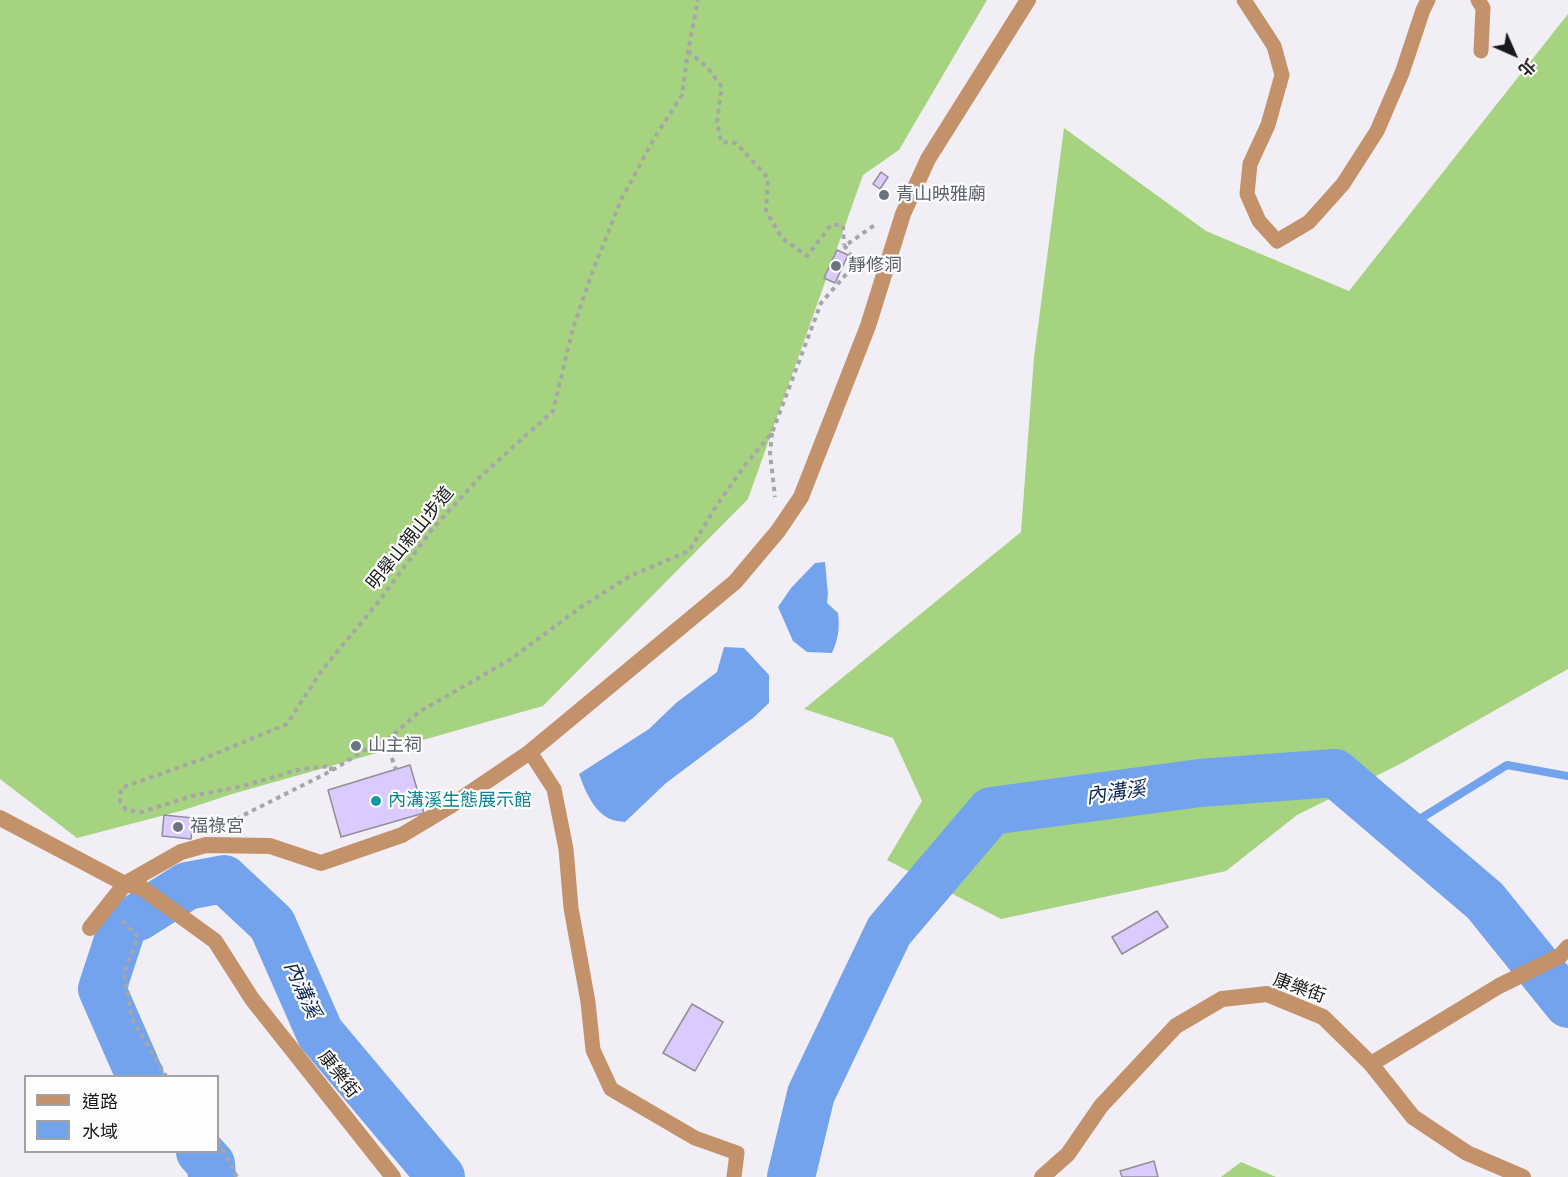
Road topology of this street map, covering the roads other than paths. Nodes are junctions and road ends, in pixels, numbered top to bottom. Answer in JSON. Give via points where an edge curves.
{"nodes":[{"id":1,"x":1028,"y":0,"type":"edge"},
{"id":2,"x":1244,"y":0,"type":"edge"},
{"id":3,"x":1428,"y":0,"type":"edge"},
{"id":4,"x":1478,"y":0,"type":"edge"},
{"id":5,"x":1481,"y":51,"type":"dead end"},
{"id":6,"x":530,"y":752,"type":"junction"},
{"id":7,"x":0,"y":818,"type":"edge"},
{"id":8,"x":125,"y":884,"type":"junction"},
{"id":9,"x":90,"y":928,"type":"dead end"},
{"id":10,"x":1564,"y":952,"type":"edge"},
{"id":11,"x":1371,"y":1064,"type":"junction"},
{"id":12,"x":393,"y":1177,"type":"edge"},
{"id":13,"x":734,"y":1177,"type":"edge"},
{"id":14,"x":1042,"y":1177,"type":"edge"},
{"id":15,"x":1523,"y":1177,"type":"edge"}],
"edges":[{"from":1,"to":6,"type":"street","via":[[928,159],[903,214],[868,326],[801,496],[778,531],[735,582]]},
{"from":2,"to":3,"type":"lane","via":[[1274,46],[1282,75],[1268,125],[1250,164],[1247,194],[1259,221],[1277,241],[1309,222],[1343,184],[1377,131]]},
{"from":4,"to":5,"type":"lane","via":[[1483,8]]},
{"from":6,"to":8,"type":"street","via":[[402,835],[321,863],[270,846],[206,845],[181,852]]},
{"from":6,"to":13,"type":"lane","via":[[554,789],[566,849],[593,1050],[611,1089],[695,1138],[737,1153]]},
{"from":7,"to":8,"type":"street"},
{"from":8,"to":9,"type":"street"},
{"from":8,"to":12,"type":"street","name":"康樂街","via":[[146,890],[215,941],[252,999]]},
{"from":10,"to":11,"type":"street","via":[[1499,986]]},
{"from":11,"to":14,"type":"street","name":"康樂街","via":[[1323,1017],[1268,994],[1222,999],[1176,1026],[1101,1106],[1068,1154]]},
{"from":11,"to":15,"type":"street","name":"康樂街","via":[[1413,1117],[1467,1153]]}]}
